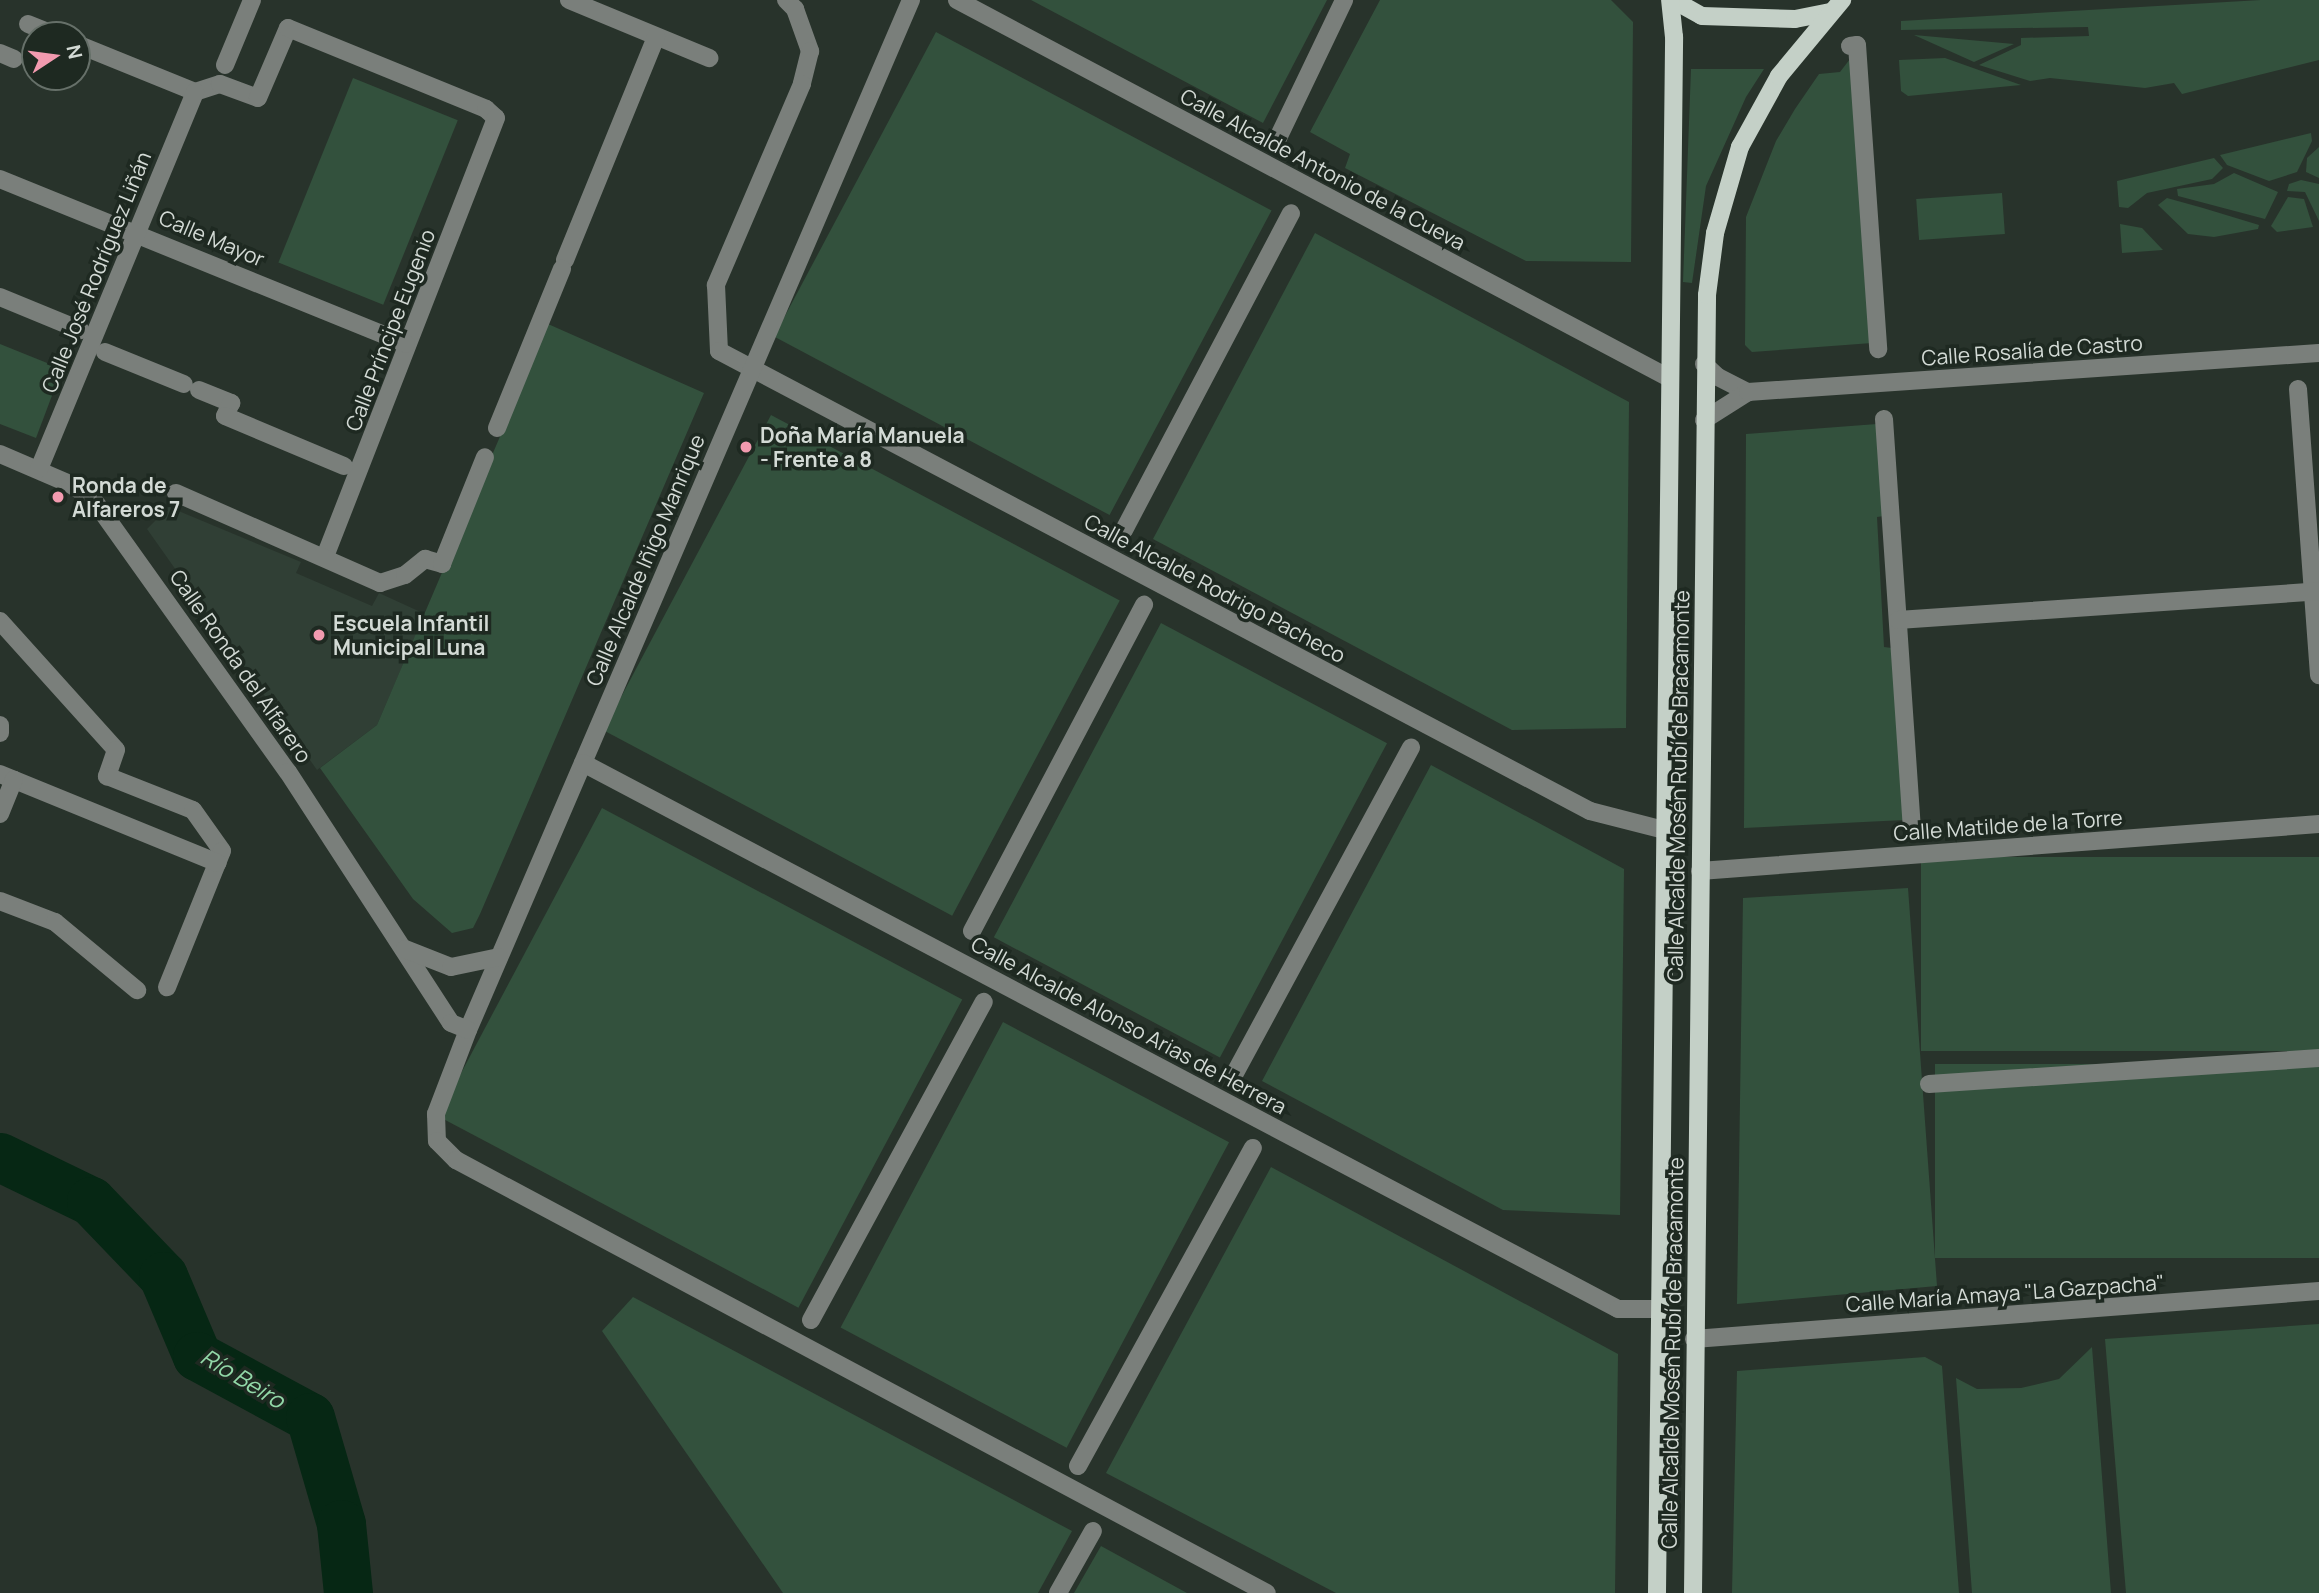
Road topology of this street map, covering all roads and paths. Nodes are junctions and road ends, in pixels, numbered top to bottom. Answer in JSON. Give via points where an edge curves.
{"nodes":[{"id":1,"x":252,"y":0,"type":"edge"},
{"id":2,"x":569,"y":0,"type":"edge"},
{"id":3,"x":786,"y":0,"type":"edge"},
{"id":4,"x":911,"y":0,"type":"edge"},
{"id":5,"x":957,"y":0,"type":"edge"},
{"id":6,"x":1344,"y":0,"type":"edge"},
{"id":7,"x":1672,"y":0,"type":"edge"},
{"id":8,"x":1837,"y":6,"type":"edge"},
{"id":9,"x":656,"y":37,"type":"junction"},
{"id":10,"x":1850,"y":46,"type":"dead end"},
{"id":11,"x":91,"y":50,"type":"edge"},
{"id":12,"x":709,"y":58,"type":"dead end"},
{"id":13,"x":225,"y":65,"type":"dead end"},
{"id":14,"x":195,"y":92,"type":"junction"},
{"id":15,"x":1278,"y":138,"type":"dead end"},
{"id":16,"x":0,"y":178,"type":"edge"},
{"id":17,"x":1290,"y":214,"type":"dead end"},
{"id":18,"x":138,"y":231,"type":"junction"},
{"id":19,"x":0,"y":297,"type":"edge"},
{"id":20,"x":80,"y":330,"type":"dead end"},
{"id":21,"x":406,"y":344,"type":"junction"},
{"id":22,"x":1878,"y":349,"type":"dead end"},
{"id":23,"x":105,"y":352,"type":"dead end"},
{"id":24,"x":2319,"y":353,"type":"edge"},
{"id":25,"x":1704,"y":364,"type":"junction"},
{"id":26,"x":752,"y":369,"type":"junction"},
{"id":27,"x":1669,"y":378,"type":"junction"},
{"id":28,"x":2298,"y":389,"type":"dead end"},
{"id":29,"x":1748,"y":392,"type":"junction"},
{"id":30,"x":1704,"y":419,"type":"junction"},
{"id":31,"x":1884,"y":419,"type":"dead end"},
{"id":32,"x":497,"y":428,"type":"dead end"},
{"id":33,"x":0,"y":454,"type":"edge"},
{"id":34,"x":485,"y":457,"type":"dead end"},
{"id":35,"x":344,"y":466,"type":"dead end"},
{"id":36,"x":39,"y":469,"type":"junction"},
{"id":37,"x":176,"y":493,"type":"dead end"},
{"id":38,"x":1124,"y":530,"type":"dead end"},
{"id":39,"x":331,"y":559,"type":"junction"},
{"id":40,"x":2316,"y":591,"type":"edge"},
{"id":41,"x":1144,"y":606,"type":"dead end"},
{"id":42,"x":1898,"y":620,"type":"junction"},
{"id":43,"x":0,"y":621,"type":"edge"},
{"id":44,"x":2319,"y":675,"type":"edge"},
{"id":45,"x":0,"y":725,"type":"edge"},
{"id":46,"x":0,"y":733,"type":"edge"},
{"id":47,"x":1411,"y":748,"type":"dead end"},
{"id":48,"x":583,"y":763,"type":"junction"},
{"id":49,"x":7,"y":777,"type":"edge"},
{"id":50,"x":0,"y":814,"type":"edge"},
{"id":51,"x":2319,"y":824,"type":"edge"},
{"id":52,"x":1912,"y":826,"type":"dead end"},
{"id":53,"x":1664,"y":830,"type":"junction"},
{"id":54,"x":218,"y":863,"type":"junction"},
{"id":55,"x":1700,"y":871,"type":"junction"},
{"id":56,"x":0,"y":901,"type":"edge"},
{"id":57,"x":972,"y":931,"type":"dead end"},
{"id":58,"x":405,"y":949,"type":"junction"},
{"id":59,"x":499,"y":957,"type":"junction"},
{"id":60,"x":167,"y":987,"type":"dead end"},
{"id":61,"x":137,"y":990,"type":"dead end"},
{"id":62,"x":984,"y":1002,"type":"dead end"},
{"id":63,"x":468,"y":1030,"type":"junction"},
{"id":64,"x":2319,"y":1058,"type":"edge"},
{"id":65,"x":1235,"y":1073,"type":"dead end"},
{"id":66,"x":1929,"y":1084,"type":"dead end"},
{"id":67,"x":1253,"y":1148,"type":"dead end"},
{"id":68,"x":2319,"y":1291,"type":"edge"},
{"id":69,"x":1659,"y":1309,"type":"junction"},
{"id":70,"x":811,"y":1320,"type":"dead end"},
{"id":71,"x":1694,"y":1339,"type":"junction"},
{"id":72,"x":1078,"y":1466,"type":"dead end"},
{"id":73,"x":1093,"y":1531,"type":"dead end"},
{"id":74,"x":1058,"y":1593,"type":"edge"},
{"id":75,"x":1267,"y":1593,"type":"edge"},
{"id":76,"x":1657,"y":1593,"type":"edge"},
{"id":77,"x":1693,"y":1593,"type":"edge"}],
"edges":[{"from":1,"to":13,"type":"street"},
{"from":2,"to":9,"type":"street"},
{"from":3,"to":26,"type":"street","name":"Calle Alcalde Rodrigo Pacheco","via":[[795,9],[810,51],[802,84],[716,285],[719,351]]},
{"from":4,"to":26,"type":"street","name":"Calle Alcalde Iñigo Manrique"},
{"from":5,"to":27,"type":"street","name":"Calle Alcalde Antonio de la Cueva"},
{"from":6,"to":15,"type":"street"},
{"from":7,"to":8,"type":"main road","via":[[1702,16],[1795,19]]},
{"from":7,"to":27,"type":"main road","name":"Calle Alcalde Mosén Rubí de Bracamonte"},
{"from":8,"to":25,"type":"main road","name":"Calle Alcalde Mosén Rubí de Bracamonte","via":[[1779,76],[1727,183],[1707,295]]},
{"from":9,"to":12,"type":"street"},
{"from":9,"to":32,"type":"street"},
{"from":10,"to":22,"type":"street","via":[[1857,45]]},
{"from":11,"to":14,"type":"street"},
{"from":14,"to":18,"type":"street","name":"Calle José Rodríguez Liñán"},
{"from":14,"to":21,"type":"street","name":"Calle Príncipe Eugenio","via":[[220,84],[258,98],[288,28],[486,109],[496,118]]},
{"from":16,"to":18,"type":"street","name":"Calle Mayor"},
{"from":17,"to":38,"type":"street"},
{"from":18,"to":21,"type":"street","name":"Calle Mayor"},
{"from":18,"to":36,"type":"street","name":"Calle José Rodríguez Liñán"},
{"from":19,"to":20,"type":"street"},
{"from":21,"to":39,"type":"street","name":"Calle Príncipe Eugenio","via":[[407,355]]},
{"from":23,"to":35,"type":"street","via":[[231,403],[225,416]]},
{"from":24,"to":29,"type":"street","name":"Calle Rosalía de Castro"},
{"from":25,"to":29,"type":"street"},
{"from":25,"to":30,"type":"main road","name":"Calle Alcalde Mosén Rubí de Bracamonte"},
{"from":26,"to":48,"type":"street","name":"Calle Alcalde Iñigo Manrique"},
{"from":26,"to":53,"type":"street","name":"Calle Alcalde Rodrigo Pacheco","via":[[1590,811]]},
{"from":27,"to":53,"type":"main road","name":"Calle Alcalde Mosén Rubí de Bracamonte"},
{"from":28,"to":40,"type":"street"},
{"from":29,"to":30,"type":"street","name":"Calle Rosalía de Castro"},
{"from":30,"to":55,"type":"main road","name":"Calle Alcalde Mosén Rubí de Bracamonte"},
{"from":31,"to":42,"type":"street"},
{"from":33,"to":36,"type":"street","name":"Calle Ronda del Alfarero"},
{"from":34,"to":39,"type":"street","via":[[442,564],[425,559],[405,575],[380,583]]},
{"from":36,"to":58,"type":"street","name":"Calle Ronda del Alfarero","via":[[93,499],[119,531]]},
{"from":37,"to":39,"type":"street"},
{"from":40,"to":42,"type":"street"},
{"from":40,"to":44,"type":"street"},
{"from":41,"to":57,"type":"street"},
{"from":42,"to":52,"type":"street"},
{"from":43,"to":54,"type":"street","via":[[116,750],[107,776],[193,810],[222,851]]},
{"from":45,"to":46,"type":"street"},
{"from":47,"to":65,"type":"street"},
{"from":48,"to":59,"type":"street","name":"Calle Alcalde Iñigo Manrique"},
{"from":48,"to":69,"type":"street","name":"Calle Alcalde Alonso Arias de Herrera","via":[[1618,1309]]},
{"from":49,"to":50,"type":"street"},
{"from":49,"to":54,"type":"street"},
{"from":51,"to":55,"type":"street","name":"Calle Matilde de la Torre"},
{"from":53,"to":69,"type":"main road","name":"Calle Alcalde Mosén Rubí de Bracamonte"},
{"from":54,"to":60,"type":"street"},
{"from":55,"to":71,"type":"main road","name":"Calle Alcalde Mosén Rubí de Bracamonte"},
{"from":56,"to":61,"type":"street","via":[[55,922]]},
{"from":58,"to":59,"type":"street","via":[[451,967]]},
{"from":58,"to":63,"type":"street","name":"Calle Ronda del Alfarero","via":[[451,1023]]},
{"from":59,"to":63,"type":"street","name":"Calle Alcalde Iñigo Manrique"},
{"from":62,"to":70,"type":"street"},
{"from":63,"to":75,"type":"street","name":"Calle Alcalde Iñigo Manrique","via":[[436,1114],[437,1141],[456,1160]]},
{"from":64,"to":66,"type":"street"},
{"from":67,"to":72,"type":"street"},
{"from":68,"to":71,"type":"street","name":"Calle María Amaya \"La Gazpacha\""},
{"from":69,"to":76,"type":"main road","name":"Calle Alcalde Mosén Rubí de Bracamonte"},
{"from":71,"to":77,"type":"main road","name":"Calle Alcalde Mosén Rubí de Bracamonte"},
{"from":73,"to":74,"type":"street"}]}
